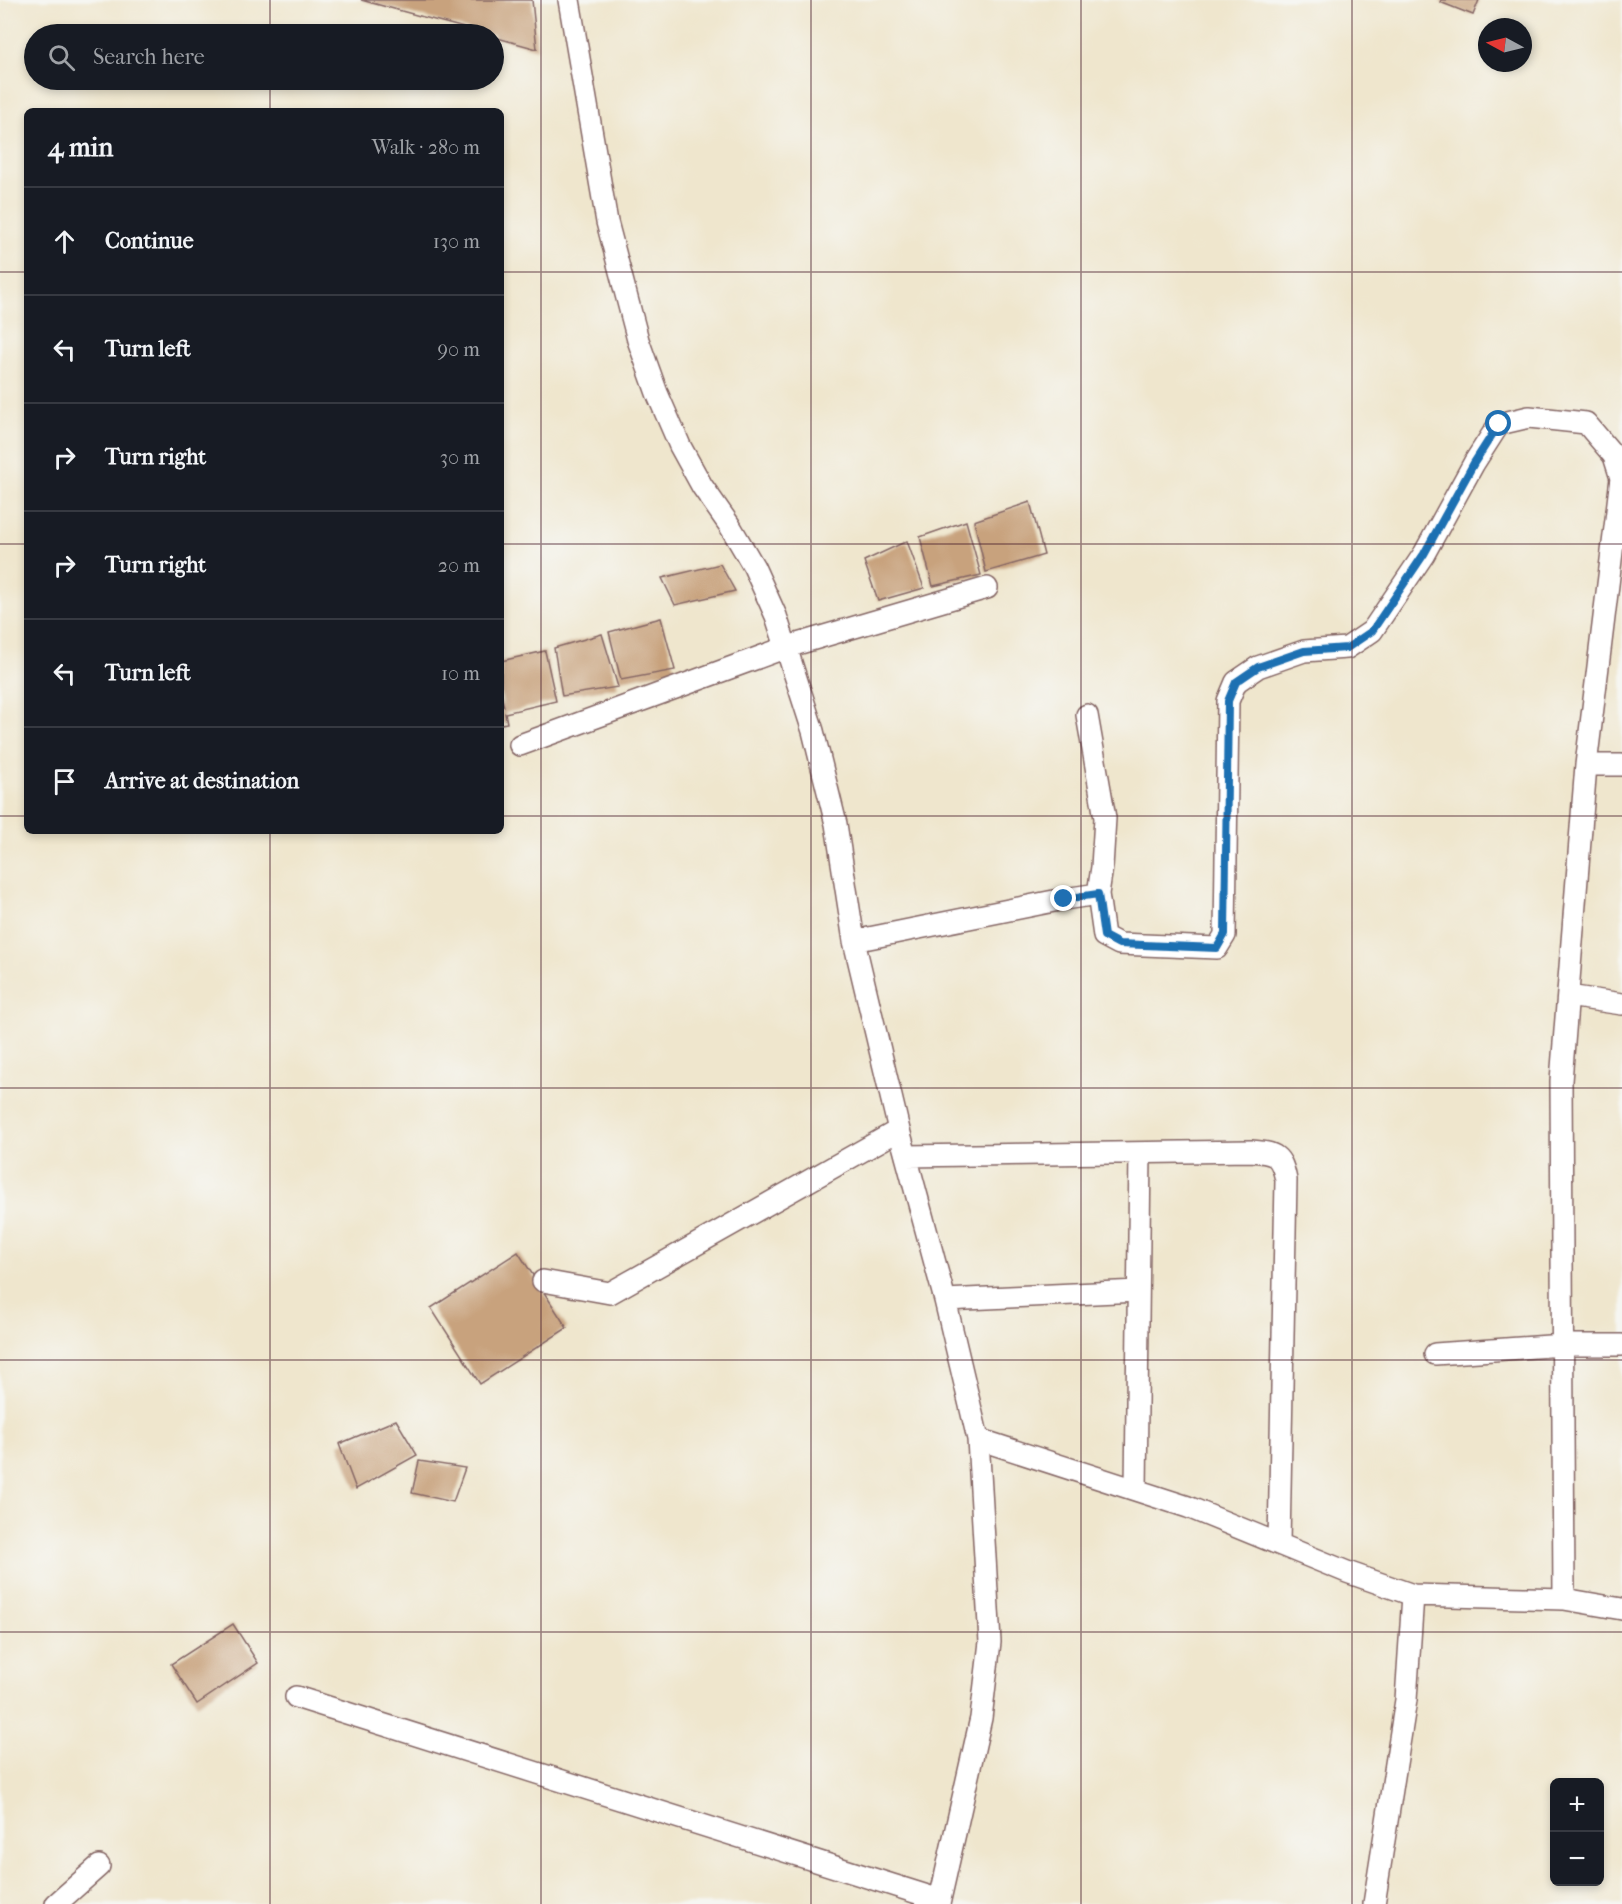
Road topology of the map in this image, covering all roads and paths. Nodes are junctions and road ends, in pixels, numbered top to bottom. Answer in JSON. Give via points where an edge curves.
{"nodes":[{"id":1,"x":569,"y":0,"type":"edge"},
{"id":2,"x":987,"y":588,"type":"dead end"},
{"id":3,"x":787,"y":647,"type":"junction"},
{"id":4,"x":1087,"y":715,"type":"dead end"},
{"id":5,"x":519,"y":745,"type":"dead end"},
{"id":6,"x":1586,"y":765,"type":"junction"},
{"id":7,"x":1622,"y":765,"type":"edge"},
{"id":8,"x":1098,"y":894,"type":"junction"},
{"id":9,"x":854,"y":941,"type":"junction"},
{"id":10,"x":1568,"y":996,"type":"junction"},
{"id":11,"x":1622,"y":1004,"type":"edge"},
{"id":12,"x":899,"y":1130,"type":"junction"},
{"id":13,"x":1140,"y":1153,"type":"junction"},
{"id":14,"x":906,"y":1156,"type":"junction"},
{"id":15,"x":543,"y":1281,"type":"dead end"},
{"id":16,"x":1138,"y":1291,"type":"junction"},
{"id":17,"x":945,"y":1299,"type":"junction"},
{"id":18,"x":1563,"y":1345,"type":"junction"},
{"id":19,"x":1622,"y":1345,"type":"edge"},
{"id":20,"x":1435,"y":1354,"type":"dead end"},
{"id":21,"x":978,"y":1439,"type":"junction"},
{"id":22,"x":1136,"y":1490,"type":"junction"},
{"id":23,"x":1279,"y":1543,"type":"junction"},
{"id":24,"x":1413,"y":1595,"type":"junction"},
{"id":25,"x":1564,"y":1599,"type":"junction"},
{"id":26,"x":1622,"y":1609,"type":"edge"},
{"id":27,"x":296,"y":1697,"type":"dead end"},
{"id":28,"x":99,"y":1866,"type":"dead end"},
{"id":29,"x":940,"y":1902,"type":"edge"},
{"id":30,"x":56,"y":1904,"type":"edge"},
{"id":31,"x":1374,"y":1904,"type":"edge"}],
"edges":[{"from":1,"to":3,"type":"street","via":[[607,222],[638,340],[680,446],[753,567]]},
{"from":2,"to":3,"type":"street"},
{"from":3,"to":5,"type":"street"},
{"from":3,"to":9,"type":"street","via":[[836,824]]},
{"from":4,"to":8,"type":"street","via":[[1105,818]]},
{"from":6,"to":7,"type":"street"},
{"from":6,"to":8,"type":"street","via":[[1621,478],[1614,456],[1587,423],[1529,417],[1499,424],[1424,554],[1372,631],[1347,648],[1304,651],[1258,667],[1236,682],[1228,701],[1225,934],[1217,948],[1119,944],[1104,936]]},
{"from":6,"to":10,"type":"street"},
{"from":8,"to":9,"type":"street"},
{"from":9,"to":12,"type":"street"},
{"from":10,"to":11,"type":"street"},
{"from":10,"to":18,"type":"street","via":[[1561,1081]]},
{"from":12,"to":14,"type":"street"},
{"from":12,"to":15,"type":"street","via":[[610,1293]]},
{"from":13,"to":14,"type":"street"},
{"from":13,"to":16,"type":"street"},
{"from":13,"to":23,"type":"street","via":[[1270,1152],[1282,1163],[1286,1180]]},
{"from":14,"to":17,"type":"street"},
{"from":16,"to":17,"type":"street"},
{"from":16,"to":22,"type":"street"},
{"from":17,"to":21,"type":"street"},
{"from":18,"to":19,"type":"street"},
{"from":18,"to":20,"type":"street"},
{"from":18,"to":25,"type":"street"},
{"from":21,"to":22,"type":"street"},
{"from":21,"to":29,"type":"street","via":[[990,1642],[981,1718]]},
{"from":22,"to":23,"type":"street"},
{"from":23,"to":24,"type":"street"},
{"from":24,"to":25,"type":"street"},
{"from":24,"to":31,"type":"street","via":[[1406,1700]]},
{"from":25,"to":26,"type":"street"},
{"from":27,"to":29,"type":"street"},
{"from":28,"to":30,"type":"street"}]}
